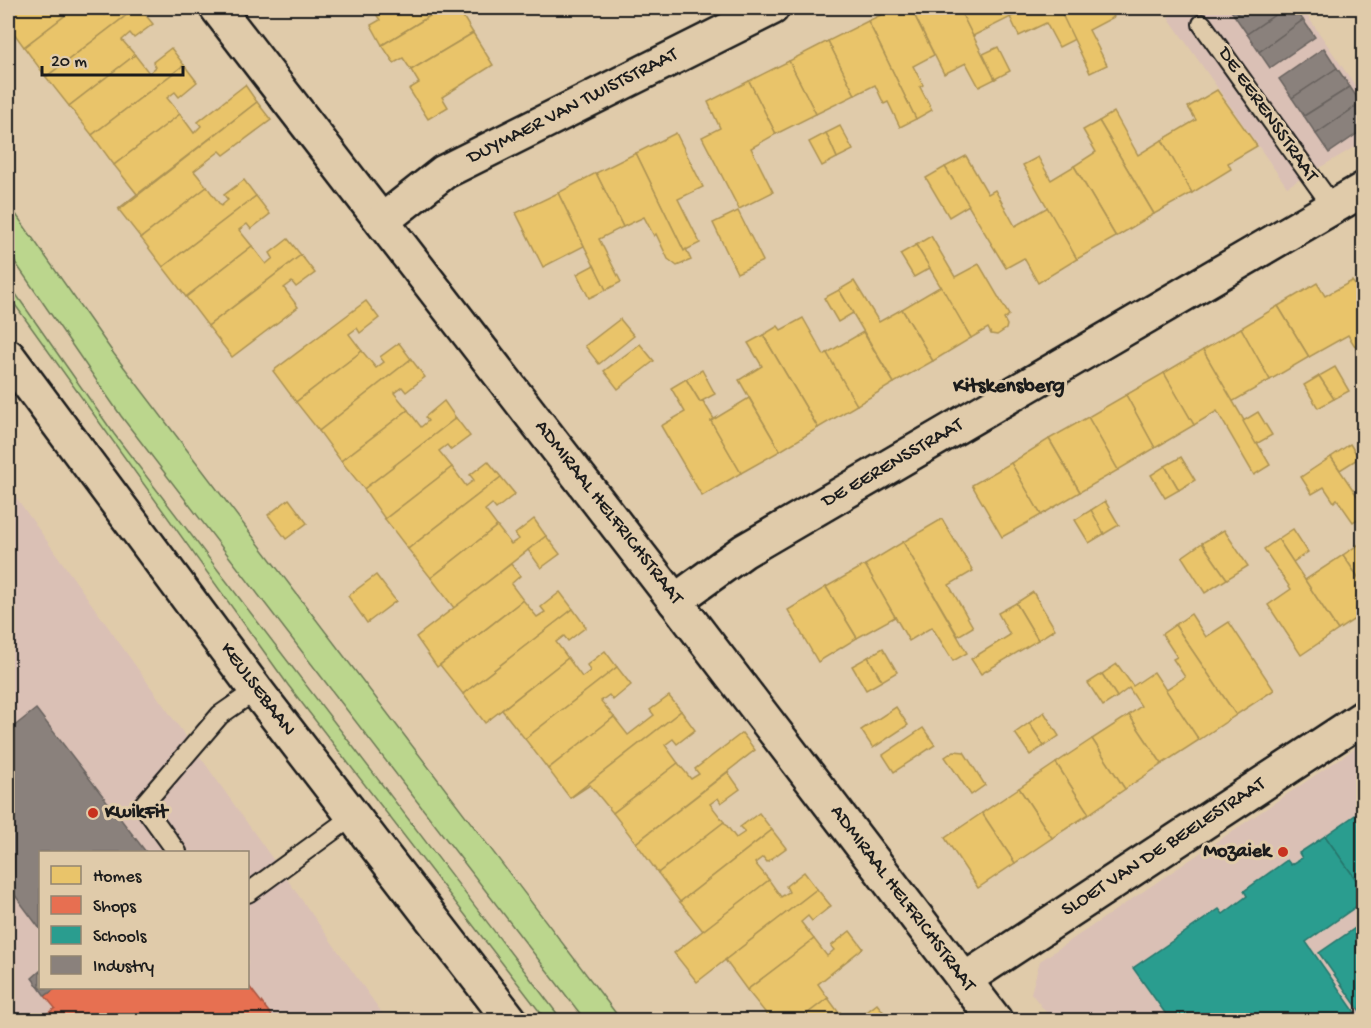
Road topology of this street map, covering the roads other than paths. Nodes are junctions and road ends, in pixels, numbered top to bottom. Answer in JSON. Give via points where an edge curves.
{"nodes":[{"id":1,"x":217,"y":8,"type":"edge"},
{"id":2,"x":772,"y":8,"type":"edge"},
{"id":3,"x":1202,"y":24,"type":"dead end"},
{"id":4,"x":1364,"y":189,"type":"edge"},
{"id":5,"x":1333,"y":207,"type":"junction"},
{"id":6,"x":382,"y":221,"type":"junction"},
{"id":7,"x":8,"y":356,"type":"edge"},
{"id":8,"x":675,"y":601,"type":"junction"},
{"id":9,"x":256,"y":690,"type":"junction"},
{"id":10,"x":1364,"y":717,"type":"edge"},
{"id":11,"x":353,"y":816,"type":"junction"},
{"id":12,"x":176,"y":851,"type":"edge"},
{"id":13,"x":249,"y":893,"type":"edge"},
{"id":14,"x":964,"y":980,"type":"junction"},
{"id":15,"x":510,"y":1020,"type":"edge"},
{"id":16,"x":995,"y":1020,"type":"edge"}],
"edges":[{"from":1,"to":6,"type":"street","name":"ADMIRAAL HELFRICHSTRAAT"},
{"from":2,"to":6,"type":"street","name":"DUYMAER VAN TWISTSTRAAT","via":[[444,172]]},
{"from":3,"to":5,"type":"lane","name":"DE EERENSSTRAAT"},
{"from":4,"to":5,"type":"street","name":"DE EERENSSTRAAT"},
{"from":5,"to":8,"type":"street","name":"DE EERENSSTRAAT","via":[[744,551]]},
{"from":6,"to":8,"type":"street","name":"ADMIRAAL HELFRICHSTRAAT"},
{"from":7,"to":9,"type":"street","name":"KEULSEBAAN"},
{"from":8,"to":14,"type":"street","name":"ADMIRAAL HELFRICHSTRAAT"},
{"from":9,"to":11,"type":"street","name":"KEULSEBAAN"},
{"from":9,"to":12,"type":"lane","via":[[220,715],[143,806]]},
{"from":10,"to":14,"type":"street","name":"SLOET VAN DE BEELESTRAAT"},
{"from":11,"to":13,"type":"lane"},
{"from":11,"to":15,"type":"street","name":"KEULSEBAAN"},
{"from":14,"to":16,"type":"street","name":"ADMIRAAL HELFRICHSTRAAT"}]}
